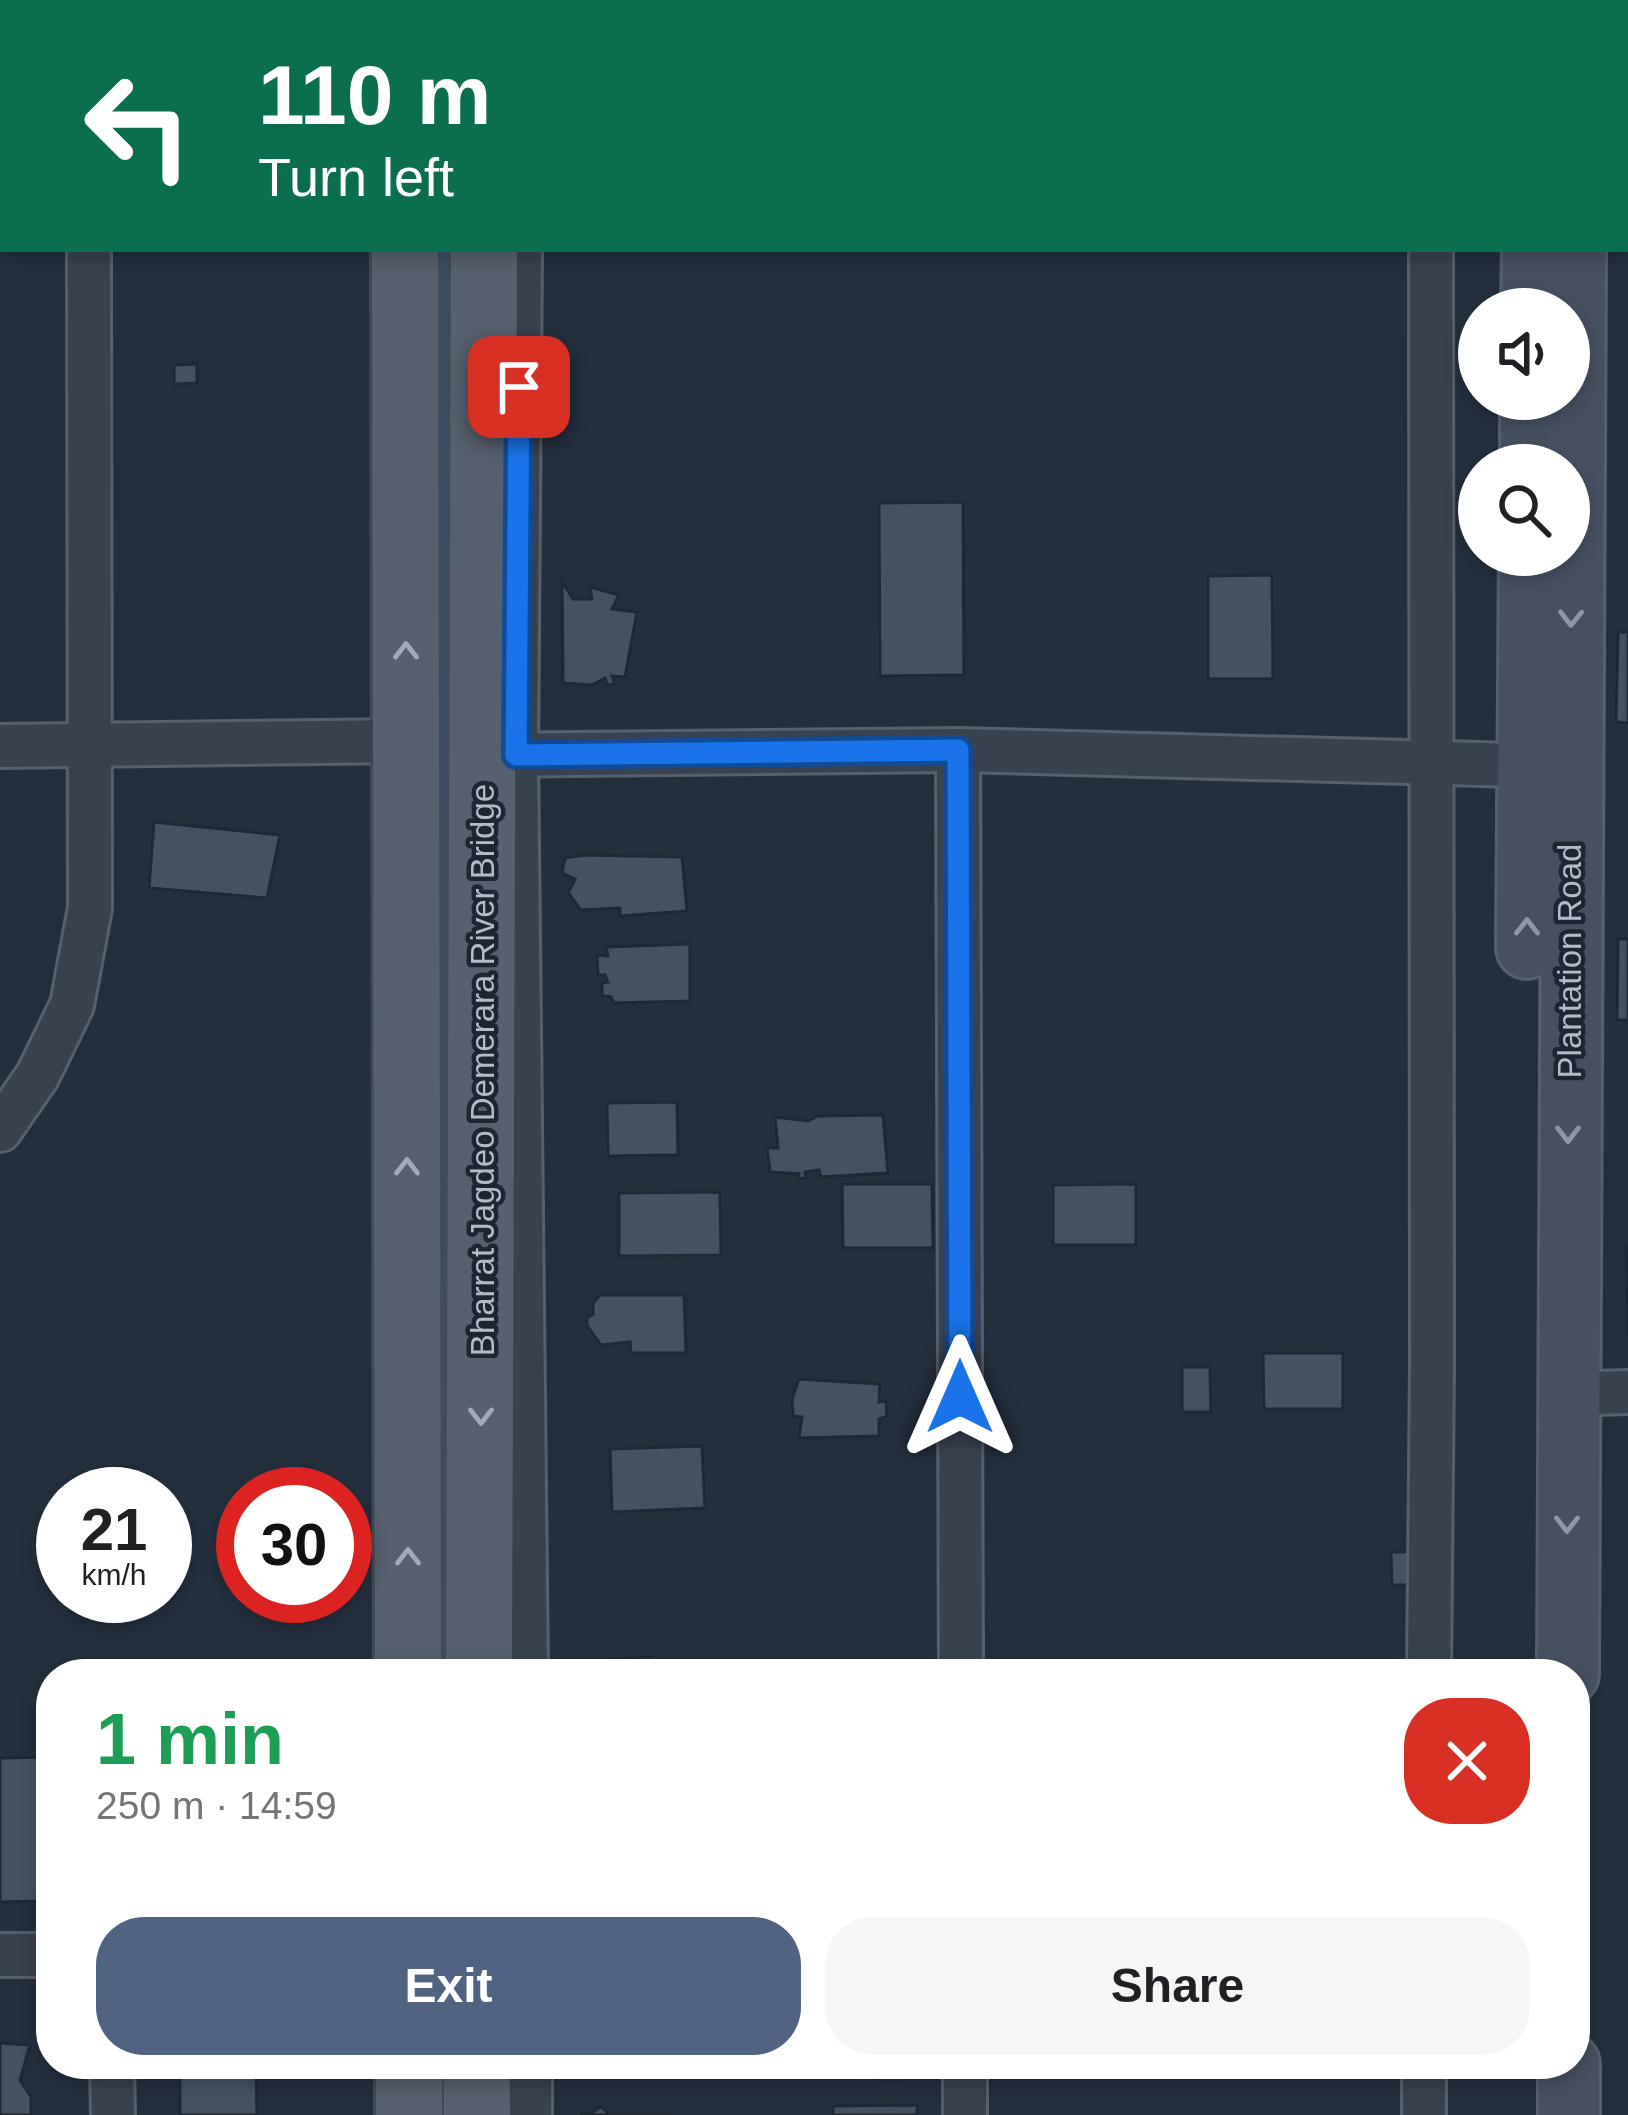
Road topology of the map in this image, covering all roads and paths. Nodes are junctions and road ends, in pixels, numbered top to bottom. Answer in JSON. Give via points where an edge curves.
{"nodes":[{"id":1,"x":89,"y":252,"type":"edge"},
{"id":2,"x":405,"y":252,"type":"edge"},
{"id":3,"x":484,"y":252,"type":"edge"},
{"id":4,"x":520,"y":252,"type":"edge"},
{"id":5,"x":1431,"y":252,"type":"edge"},
{"id":6,"x":1533,"y":252,"type":"edge"},
{"id":7,"x":1575,"y":252,"type":"edge"},
{"id":8,"x":1532,"y":288,"type":"edge"},
{"id":9,"x":1532,"y":576,"type":"edge"},
{"id":10,"x":406,"y":741,"type":"junction"},
{"id":11,"x":0,"y":746,"type":"edge"},
{"id":12,"x":93,"y":747,"type":"junction"},
{"id":13,"x":958,"y":750,"type":"junction"},
{"id":14,"x":500,"y":755,"type":"junction"},
{"id":15,"x":1432,"y":763,"type":"junction"},
{"id":16,"x":1548,"y":766,"type":"junction"},
{"id":17,"x":0,"y":1130,"type":"edge"},
{"id":18,"x":1628,"y":1392,"type":"edge"},
{"id":19,"x":1567,"y":1394,"type":"junction"},
{"id":20,"x":408,"y":1659,"type":"edge"},
{"id":21,"x":479,"y":1659,"type":"edge"},
{"id":22,"x":526,"y":1659,"type":"edge"},
{"id":23,"x":961,"y":1659,"type":"edge"},
{"id":24,"x":1429,"y":1659,"type":"edge"},
{"id":25,"x":1527,"y":1659,"type":"edge"},
{"id":26,"x":1568,"y":1659,"type":"edge"},
{"id":27,"x":36,"y":1954,"type":"edge"},
{"id":28,"x":0,"y":1955,"type":"edge"},
{"id":29,"x":112,"y":2079,"type":"edge"},
{"id":30,"x":409,"y":2079,"type":"edge"},
{"id":31,"x":477,"y":2079,"type":"edge"},
{"id":32,"x":530,"y":2079,"type":"edge"},
{"id":33,"x":965,"y":2079,"type":"edge"},
{"id":34,"x":1424,"y":2079,"type":"edge"},
{"id":35,"x":1527,"y":2079,"type":"edge"},
{"id":36,"x":1569,"y":2079,"type":"edge"},
{"id":37,"x":113,"y":2115,"type":"edge"},
{"id":38,"x":409,"y":2115,"type":"edge"},
{"id":39,"x":477,"y":2115,"type":"edge"},
{"id":40,"x":530,"y":2115,"type":"edge"},
{"id":41,"x":965,"y":2115,"type":"edge"},
{"id":42,"x":1424,"y":2115,"type":"edge"},
{"id":43,"x":1527,"y":2115,"type":"edge"},
{"id":44,"x":1569,"y":2115,"type":"edge"}],
"edges":[{"from":1,"to":12,"type":"street"},
{"from":10,"to":2,"type":"main road","one_way":true},
{"from":3,"to":14,"type":"main road","name":"Bharrat Jagdeo Demerara River Bridge"},
{"from":4,"to":14,"type":"street"},
{"from":5,"to":15,"type":"street"},
{"from":6,"to":8,"type":"street"},
{"from":7,"to":16,"type":"street","name":"Plantation Road","one_way":true},
{"from":9,"to":16,"type":"street","name":"Plantation Road"},
{"from":10,"to":12,"type":"street"},
{"from":20,"to":10,"type":"main road","one_way":true},
{"from":11,"to":12,"type":"street"},
{"from":12,"to":17,"type":"street","via":[[90,908],[72,1005]]},
{"from":13,"to":14,"type":"street"},
{"from":13,"to":15,"type":"street"},
{"from":13,"to":23,"type":"street"},
{"from":14,"to":21,"type":"main road","name":"Bharrat Jagdeo Demerara River Bridge","one_way":true},
{"from":14,"to":22,"type":"street"},
{"from":15,"to":16,"type":"street"},
{"from":15,"to":24,"type":"street"},
{"from":16,"to":19,"type":"street","name":"Plantation Road","one_way":true},
{"from":25,"to":16,"type":"street","name":"Plantation Road","one_way":true},
{"from":18,"to":19,"type":"street"},
{"from":19,"to":26,"type":"street","name":"Plantation Road","one_way":true},
{"from":27,"to":28,"type":"street"},
{"from":29,"to":37,"type":"street"},
{"from":30,"to":38,"type":"main road"},
{"from":31,"to":39,"type":"main road"},
{"from":32,"to":40,"type":"street"},
{"from":33,"to":41,"type":"street"},
{"from":34,"to":42,"type":"street"},
{"from":35,"to":43,"type":"street"},
{"from":36,"to":44,"type":"street"}]}
